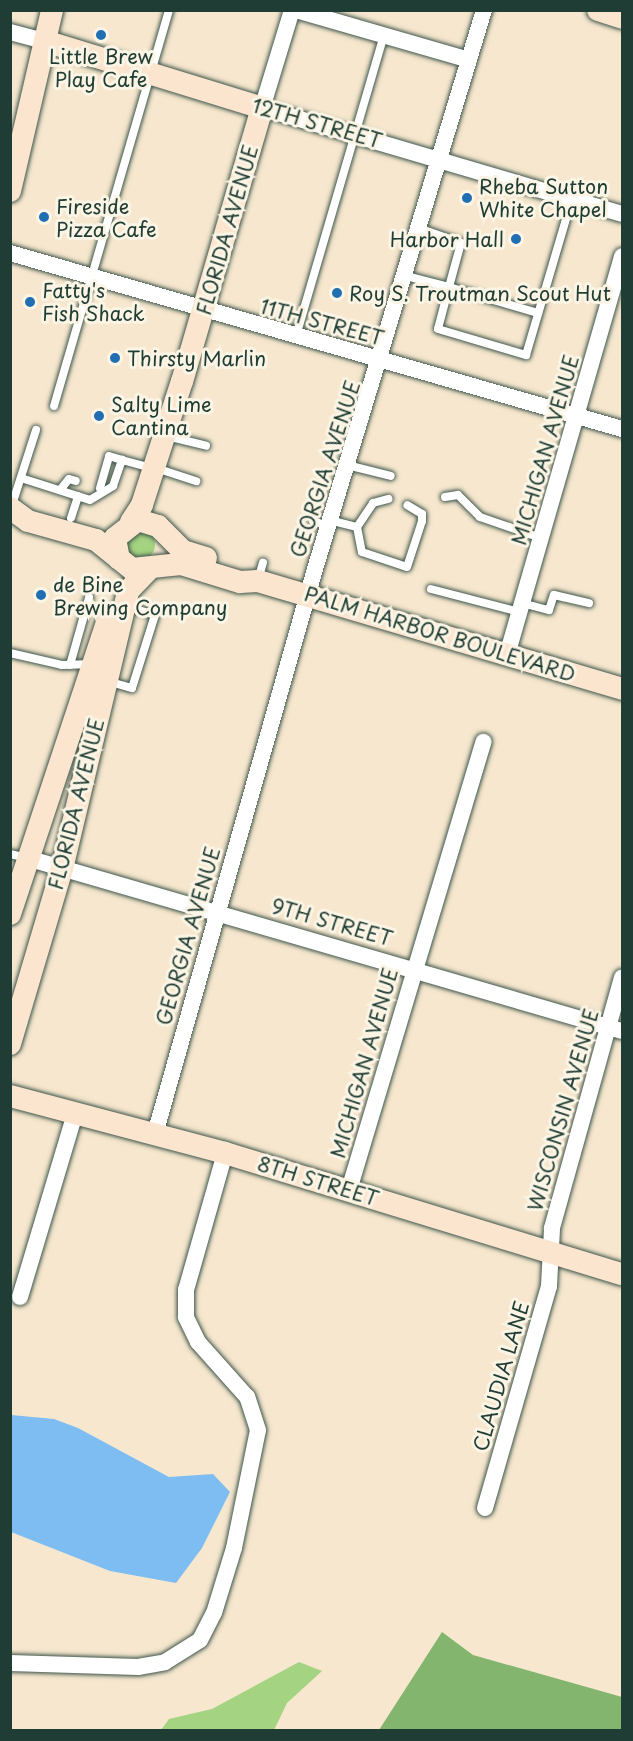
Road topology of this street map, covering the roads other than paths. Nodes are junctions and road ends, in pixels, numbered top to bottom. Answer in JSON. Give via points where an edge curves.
{"nodes":[{"id":1,"x":52,"y":10,"type":"edge"},
{"id":2,"x":66,"y":10,"type":"edge"},
{"id":3,"x":169,"y":10,"type":"edge"},
{"id":4,"x":294,"y":10,"type":"edge"},
{"id":5,"x":484,"y":10,"type":"edge"},
{"id":6,"x":598,"y":10,"type":"edge"},
{"id":7,"x":622,"y":18,"type":"edge"},
{"id":8,"x":10,"y":32,"type":"edge"},
{"id":9,"x":384,"y":36,"type":"junction"},
{"id":10,"x":48,"y":42,"type":"junction"},
{"id":11,"x":469,"y":60,"type":"junction"},
{"id":12,"x":150,"y":74,"type":"junction"},
{"id":13,"x":262,"y":108,"type":"junction"},
{"id":14,"x":357,"y":134,"type":"junction"},
{"id":15,"x":442,"y":158,"type":"junction"},
{"id":16,"x":10,"y":191,"type":"edge"},
{"id":17,"x":572,"y":198,"type":"junction"},
{"id":18,"x":622,"y":214,"type":"edge"},
{"id":19,"x":421,"y":229,"type":"junction"},
{"id":20,"x":10,"y":253,"type":"edge"},
{"id":21,"x":622,"y":256,"type":"edge"},
{"id":22,"x":91,"y":276,"type":"junction"},
{"id":23,"x":406,"y":276,"type":"junction"},
{"id":24,"x":449,"y":287,"type":"junction"},
{"id":25,"x":203,"y":311,"type":"junction"},
{"id":26,"x":538,"y":313,"type":"junction"},
{"id":27,"x":296,"y":336,"type":"junction"},
{"id":28,"x":380,"y":360,"type":"junction"},
{"id":29,"x":182,"y":381,"type":"junction"},
{"id":30,"x":54,"y":406,"type":"dead end"},
{"id":31,"x":578,"y":416,"type":"junction"},
{"id":32,"x":622,"y":429,"type":"edge"},
{"id":33,"x":36,"y":430,"type":"dead end"},
{"id":34,"x":175,"y":438,"type":"junction"},
{"id":35,"x":206,"y":446,"type":"dead end"},
{"id":36,"x":123,"y":460,"type":"junction"},
{"id":37,"x":347,"y":465,"type":"junction"},
{"id":38,"x":159,"y":470,"type":"junction"},
{"id":39,"x":391,"y":476,"type":"dead end"},
{"id":40,"x":21,"y":478,"type":"junction"},
{"id":41,"x":76,"y":481,"type":"dead end"},
{"id":42,"x":196,"y":481,"type":"dead end"},
{"id":43,"x":60,"y":490,"type":"junction"},
{"id":44,"x":109,"y":491,"type":"junction"},
{"id":45,"x":78,"y":496,"type":"junction"},
{"id":46,"x":445,"y":497,"type":"dead end"},
{"id":47,"x":388,"y":499,"type":"dead end"},
{"id":48,"x":407,"y":505,"type":"dead end"},
{"id":49,"x":11,"y":508,"type":"edge"},
{"id":50,"x":71,"y":518,"type":"junction"},
{"id":51,"x":324,"y":522,"type":"junction"},
{"id":52,"x":128,"y":523,"type":"junction"},
{"id":53,"x":357,"y":527,"type":"junction"},
{"id":54,"x":162,"y":530,"type":"junction"},
{"id":55,"x":542,"y":538,"type":"junction"},
{"id":56,"x":120,"y":561,"type":"junction"},
{"id":57,"x":151,"y":569,"type":"junction"},
{"id":58,"x":260,"y":572,"type":"junction"},
{"id":59,"x":431,"y":589,"type":"dead end"},
{"id":60,"x":308,"y":595,"type":"junction"},
{"id":61,"x":89,"y":598,"type":"dead end"},
{"id":62,"x":589,"y":603,"type":"dead end"},
{"id":63,"x":124,"y":605,"type":"junction"},
{"id":64,"x":520,"y":607,"type":"junction"},
{"id":65,"x":10,"y":653,"type":"edge"},
{"id":66,"x":507,"y":655,"type":"junction"},
{"id":67,"x":70,"y":664,"type":"junction"},
{"id":68,"x":100,"y":672,"type":"junction"},
{"id":69,"x":622,"y":689,"type":"edge"},
{"id":70,"x":483,"y":742,"type":"dead end"},
{"id":71,"x":19,"y":856,"type":"edge"},
{"id":72,"x":62,"y":869,"type":"junction"},
{"id":73,"x":216,"y":910,"type":"junction"},
{"id":74,"x":10,"y":914,"type":"edge"},
{"id":75,"x":414,"y":968,"type":"junction"},
{"id":76,"x":622,"y":978,"type":"edge"},
{"id":77,"x":615,"y":1029,"type":"edge"},
{"id":78,"x":10,"y":1044,"type":"edge"},
{"id":79,"x":10,"y":1096,"type":"edge"},
{"id":80,"x":75,"y":1114,"type":"junction"},
{"id":81,"x":155,"y":1134,"type":"junction"},
{"id":82,"x":225,"y":1153,"type":"junction"},
{"id":83,"x":349,"y":1190,"type":"junction"},
{"id":84,"x":553,"y":1254,"type":"junction"},
{"id":85,"x":622,"y":1274,"type":"edge"},
{"id":86,"x":20,"y":1297,"type":"dead end"},
{"id":87,"x":485,"y":1508,"type":"dead end"},
{"id":88,"x":10,"y":1663,"type":"edge"}],
"edges":[{"from":1,"to":10,"type":"main road"},
{"from":2,"to":10,"type":"main road","via":[[62,28]]},
{"from":3,"to":12,"type":"lane"},
{"from":4,"to":9,"type":"street"},
{"from":4,"to":13,"type":"street","name":"FLORIDA AVENUE"},
{"from":5,"to":11,"type":"street","name":"GEORGIA AVENUE"},
{"from":6,"to":7,"type":"main road"},
{"from":8,"to":10,"type":"street","name":"12TH STREET"},
{"from":9,"to":11,"type":"street"},
{"from":9,"to":14,"type":"lane"},
{"from":10,"to":12,"type":"main road","name":"12TH STREET"},
{"from":10,"to":16,"type":"main road"},
{"from":11,"to":15,"type":"street","name":"GEORGIA AVENUE"},
{"from":12,"to":13,"type":"main road","name":"12TH STREET"},
{"from":12,"to":22,"type":"lane"},
{"from":13,"to":14,"type":"street","name":"12TH STREET"},
{"from":13,"to":25,"type":"main road","name":"FLORIDA AVENUE"},
{"from":14,"to":15,"type":"street","name":"12TH STREET"},
{"from":14,"to":27,"type":"lane"},
{"from":15,"to":17,"type":"street","name":"12TH STREET"},
{"from":15,"to":19,"type":"street","name":"GEORGIA AVENUE"},
{"from":17,"to":18,"type":"street","name":"12TH STREET"},
{"from":17,"to":26,"type":"lane"},
{"from":19,"to":23,"type":"street","name":"GEORGIA AVENUE"},
{"from":19,"to":24,"type":"lane","via":[[461,243]]},
{"from":20,"to":22,"type":"street","name":"11TH STREET"},
{"from":21,"to":31,"type":"street","name":"MICHIGAN AVENUE"},
{"from":22,"to":25,"type":"street","name":"11TH STREET"},
{"from":22,"to":30,"type":"lane"},
{"from":23,"to":24,"type":"lane"},
{"from":23,"to":28,"type":"street","name":"GEORGIA AVENUE"},
{"from":24,"to":26,"type":"lane"},
{"from":24,"to":26,"type":"lane","via":[[438,329],[526,355]]},
{"from":25,"to":27,"type":"street","name":"11TH STREET"},
{"from":25,"to":29,"type":"main road","name":"FLORIDA AVENUE"},
{"from":27,"to":28,"type":"street","name":"11TH STREET"},
{"from":28,"to":31,"type":"street","name":"11TH STREET"},
{"from":28,"to":37,"type":"street","name":"GEORGIA AVENUE"},
{"from":29,"to":34,"type":"main road","name":"FLORIDA AVENUE"},
{"from":29,"to":38,"type":"main road","name":"FLORIDA AVENUE"},
{"from":31,"to":32,"type":"street","name":"11TH STREET"},
{"from":31,"to":55,"type":"street","name":"MICHIGAN AVENUE"},
{"from":33,"to":40,"type":"lane"},
{"from":34,"to":35,"type":"lane"},
{"from":34,"to":38,"type":"main road","name":"FLORIDA AVENUE"},
{"from":36,"to":38,"type":"lane"},
{"from":36,"to":44,"type":"lane"},
{"from":36,"to":44,"type":"lane","via":[[109,456],[97,488]]},
{"from":37,"to":39,"type":"lane"},
{"from":37,"to":51,"type":"street","name":"GEORGIA AVENUE"},
{"from":38,"to":42,"type":"lane"},
{"from":38,"to":52,"type":"main road","name":"FLORIDA AVENUE"},
{"from":38,"to":54,"type":"main road","name":"FLORIDA AVENUE","via":[[156,510]]},
{"from":40,"to":43,"type":"lane"},
{"from":40,"to":49,"type":"lane"},
{"from":41,"to":43,"type":"lane","via":[[69,479]]},
{"from":43,"to":45,"type":"lane"},
{"from":44,"to":45,"type":"lane","via":[[90,500]]},
{"from":45,"to":50,"type":"lane"},
{"from":46,"to":55,"type":"lane","via":[[458,495],[480,517]]},
{"from":47,"to":53,"type":"lane","via":[[373,502]]},
{"from":48,"to":53,"type":"lane","via":[[422,514],[422,521],[407,567],[362,552]]},
{"from":49,"to":50,"type":"main road","via":[[32,507]]},
{"from":49,"to":56,"type":"main road","via":[[28,521],[96,540]]},
{"from":50,"to":52,"type":"main road","via":[[102,526]]},
{"from":51,"to":53,"type":"lane"},
{"from":51,"to":60,"type":"street","name":"GEORGIA AVENUE"},
{"from":52,"to":54,"type":"main road"},
{"from":52,"to":56,"type":"main road","via":[[116,538]]},
{"from":54,"to":57,"type":"main road","via":[[166,554]]},
{"from":54,"to":58,"type":"main road","name":"PALM HARBOR BOULEVARD","via":[[183,551]]},
{"from":55,"to":64,"type":"street","name":"MICHIGAN AVENUE"},
{"from":56,"to":57,"type":"main road"},
{"from":56,"to":68,"type":"main road","name":"FLORIDA AVENUE"},
{"from":57,"to":58,"type":"main road","name":"PALM HARBOR BOULEVARD","via":[[181,564],[240,582]]},
{"from":57,"to":63,"type":"main road","name":"FLORIDA AVENUE","via":[[132,584]]},
{"from":58,"to":60,"type":"main road","name":"PALM HARBOR BOULEVARD"},
{"from":59,"to":64,"type":"lane"},
{"from":60,"to":66,"type":"main road","name":"PALM HARBOR BOULEVARD"},
{"from":60,"to":73,"type":"street","name":"GEORGIA AVENUE"},
{"from":61,"to":67,"type":"lane"},
{"from":62,"to":64,"type":"lane","via":[[554,595],[549,610]]},
{"from":63,"to":68,"type":"main road","name":"FLORIDA AVENUE"},
{"from":63,"to":68,"type":"lane","via":[[155,615],[132,688]]},
{"from":64,"to":66,"type":"street","name":"MICHIGAN AVENUE"},
{"from":65,"to":67,"type":"lane"},
{"from":66,"to":69,"type":"main road","name":"PALM HARBOR BOULEVARD"},
{"from":67,"to":68,"type":"lane"},
{"from":68,"to":71,"type":"main road","name":"FLORIDA AVENUE"},
{"from":68,"to":72,"type":"main road","name":"FLORIDA AVENUE"},
{"from":70,"to":75,"type":"street","name":"MICHIGAN AVENUE"},
{"from":71,"to":72,"type":"street","name":"9TH STREET"},
{"from":71,"to":74,"type":"main road","name":"FLORIDA AVENUE"},
{"from":72,"to":73,"type":"street","name":"9TH STREET"},
{"from":72,"to":78,"type":"main road","name":"FLORIDA AVENUE"},
{"from":73,"to":75,"type":"street","name":"9TH STREET"},
{"from":73,"to":81,"type":"street","name":"GEORGIA AVENUE"},
{"from":75,"to":77,"type":"street","name":"9TH STREET"},
{"from":75,"to":83,"type":"street","name":"MICHIGAN AVENUE"},
{"from":76,"to":77,"type":"street","name":"WISCONSIN AVENUE"},
{"from":77,"to":84,"type":"street","name":"WISCONSIN AVENUE","via":[[552,1228]]},
{"from":79,"to":80,"type":"main road","name":"8TH STREET"},
{"from":80,"to":81,"type":"main road","name":"8TH STREET"},
{"from":80,"to":86,"type":"street"},
{"from":81,"to":82,"type":"main road","name":"8TH STREET"},
{"from":82,"to":83,"type":"main road","name":"8TH STREET"},
{"from":82,"to":88,"type":"street","via":[[186,1290],[186,1317],[198,1342],[247,1397],[258,1430],[237,1537],[214,1613],[200,1640],[165,1662],[138,1667]]},
{"from":83,"to":84,"type":"main road","name":"8TH STREET"},
{"from":84,"to":85,"type":"main road","name":"8TH STREET"},
{"from":84,"to":87,"type":"street","name":"CLAUDIA LANE","via":[[549,1286]]}]}
